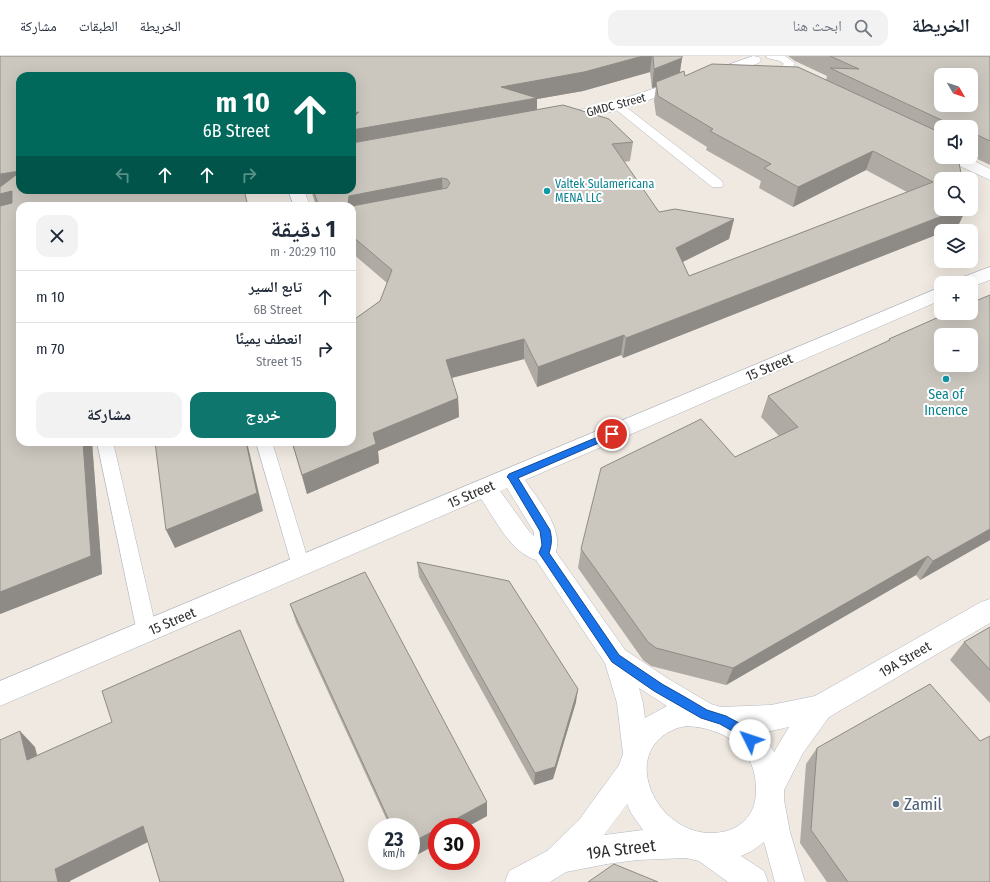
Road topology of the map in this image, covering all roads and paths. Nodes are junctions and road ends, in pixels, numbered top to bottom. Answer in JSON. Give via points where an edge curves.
{"nodes":[{"id":1,"x":734,"y":56,"type":"edge"},
{"id":2,"x":771,"y":56,"type":"edge"},
{"id":3,"x":749,"y":58,"type":"edge"},
{"id":4,"x":779,"y":73,"type":"junction"},
{"id":5,"x":696,"y":77,"type":"junction"},
{"id":6,"x":793,"y":80,"type":"edge"},
{"id":7,"x":618,"y":106,"type":"junction"},
{"id":8,"x":547,"y":121,"type":"edge"},
{"id":9,"x":968,"y":164,"type":"edge"},
{"id":10,"x":990,"y":175,"type":"edge"},
{"id":11,"x":717,"y":184,"type":"dead end"},
{"id":12,"x":990,"y":272,"type":"edge"},
{"id":13,"x":978,"y":277,"type":"edge"},
{"id":14,"x":934,"y":296,"type":"edge"},
{"id":15,"x":106,"y":446,"type":"edge"},
{"id":16,"x":265,"y":446,"type":"edge"},
{"id":17,"x":512,"y":477,"type":"junction"},
{"id":18,"x":486,"y":488,"type":"junction"},
{"id":19,"x":544,"y":553,"type":"junction"},
{"id":20,"x":301,"y":566,"type":"junction"},
{"id":21,"x":990,"y":610,"type":"edge"},
{"id":22,"x":148,"y":632,"type":"junction"},
{"id":23,"x":616,"y":658,"type":"junction"},
{"id":24,"x":0,"y":694,"type":"edge"},
{"id":25,"x":820,"y":708,"type":"junction"},
{"id":26,"x":714,"y":717,"type":"junction"},
{"id":27,"x":634,"y":760,"type":"junction"},
{"id":28,"x":770,"y":794,"type":"junction"},
{"id":29,"x":696,"y":846,"type":"junction"},
{"id":30,"x":558,"y":860,"type":"junction"},
{"id":31,"x":520,"y":882,"type":"edge"},
{"id":32,"x":753,"y":882,"type":"edge"},
{"id":33,"x":790,"y":882,"type":"edge"}],
"edges":[{"from":1,"to":5,"type":"street","name":"GMDC Street"},
{"from":2,"to":4,"type":"lane","via":[[790,63]]},
{"from":3,"to":4,"type":"street","name":"GMDC Street"},
{"from":3,"to":5,"type":"street","name":"GMDC Street"},
{"from":4,"to":6,"type":"street","name":"GMDC Street"},
{"from":5,"to":7,"type":"street","name":"GMDC Street"},
{"from":7,"to":8,"type":"street","name":"GMDC Street"},
{"from":7,"to":11,"type":"lane"},
{"from":9,"to":10,"type":"street"},
{"from":12,"to":13,"type":"street"},
{"from":14,"to":17,"type":"street","name":"15 Street"},
{"from":15,"to":22,"type":"lane"},
{"from":16,"to":20,"type":"lane"},
{"from":17,"to":18,"type":"street","name":"15 Street"},
{"from":17,"to":19,"type":"street","via":[[545,530],[547,545]]},
{"from":18,"to":19,"type":"street","via":[[521,538],[534,550]]},
{"from":18,"to":20,"type":"street","name":"15 Street"},
{"from":19,"to":23,"type":"street"},
{"from":20,"to":22,"type":"street","name":"15 Street"},
{"from":21,"to":25,"type":"street","name":"19A Street"},
{"from":22,"to":24,"type":"street","name":"15 Street"},
{"from":23,"to":26,"type":"street","via":[[658,687]]},
{"from":23,"to":27,"type":"street","via":[[630,703]]},
{"from":25,"to":26,"type":"street","name":"19A Street","via":[[771,718],[747,720]]},
{"from":25,"to":28,"type":"street","name":"19A Street","via":[[793,744]]},
{"from":26,"to":27,"type":"street","via":[[687,714],[670,717],[644,737]]},
{"from":26,"to":28,"type":"street","via":[[738,728],[761,754],[768,770]]},
{"from":27,"to":29,"type":"street","via":[[634,787],[641,805],[653,822],[668,834]]},
{"from":27,"to":30,"type":"street","name":"19A Street","via":[[600,816]]},
{"from":28,"to":29,"type":"street","via":[[764,817],[755,831],[741,841],[724,847]]},
{"from":28,"to":33,"type":"street","via":[[776,832]]},
{"from":29,"to":30,"type":"street","name":"19A Street","via":[[653,843],[621,846]]},
{"from":29,"to":32,"type":"street"},
{"from":30,"to":31,"type":"street","name":"19A Street"}]}
